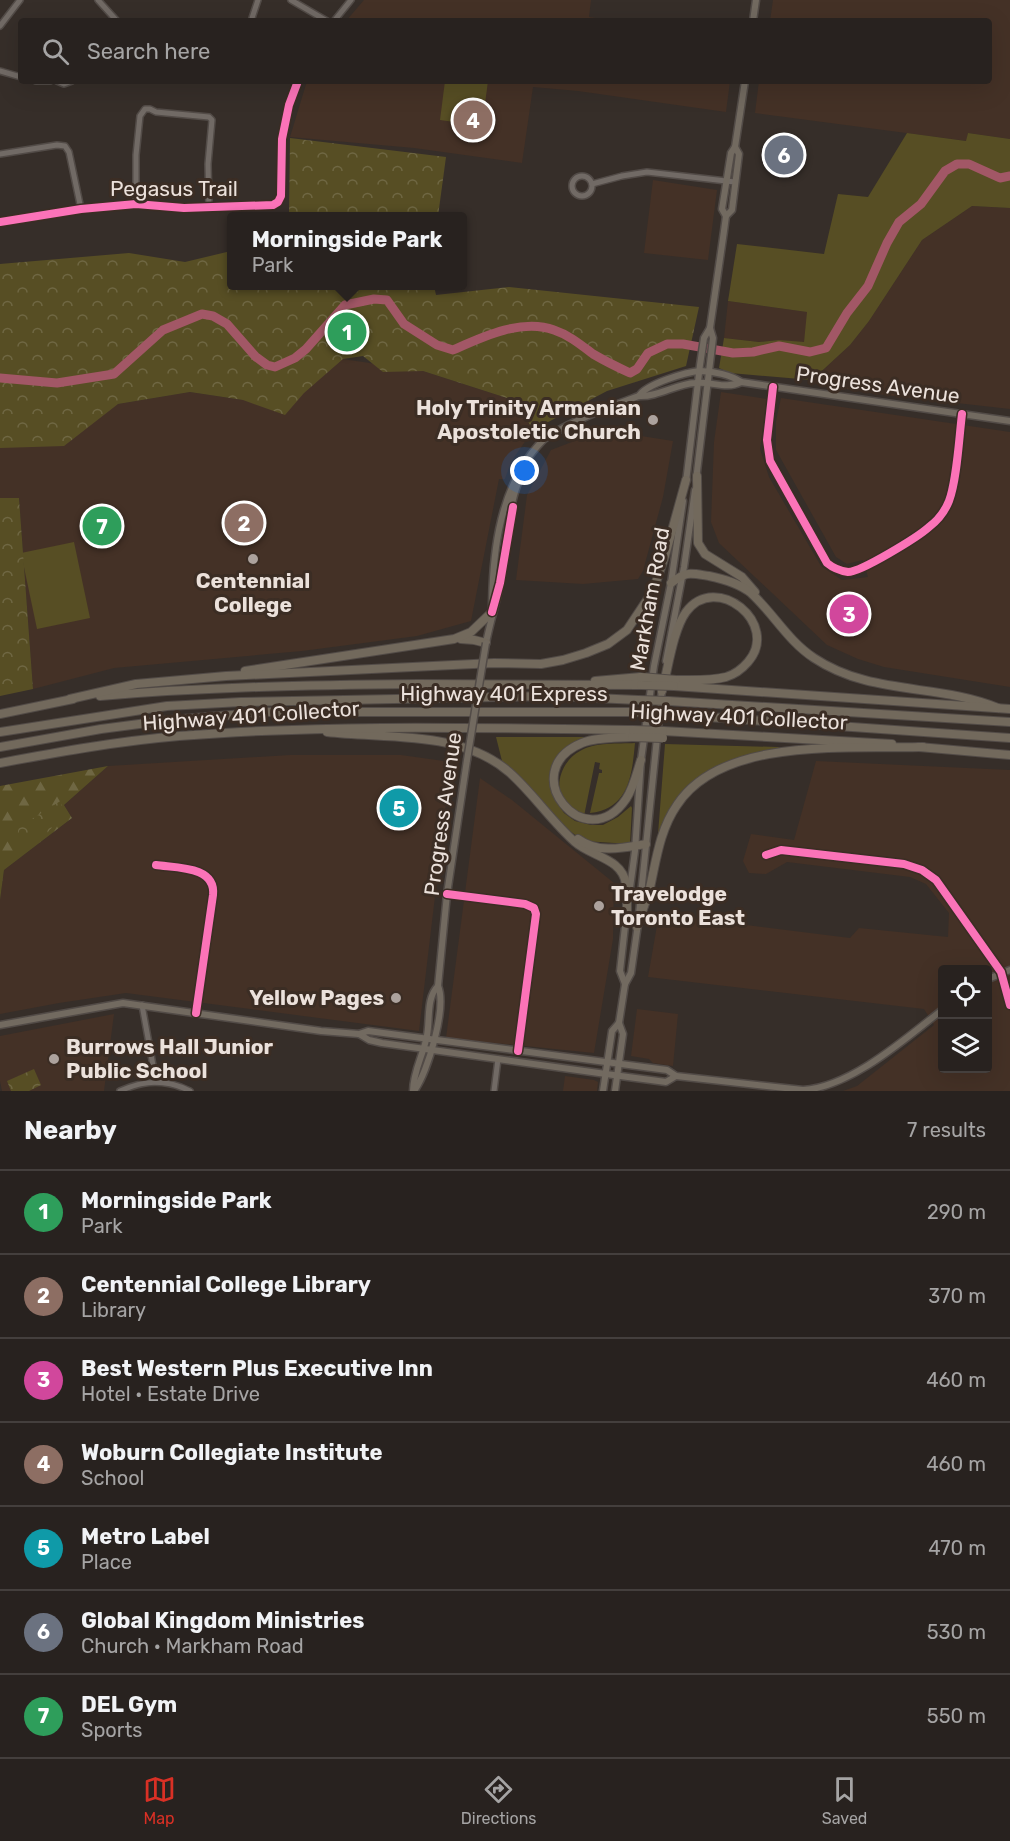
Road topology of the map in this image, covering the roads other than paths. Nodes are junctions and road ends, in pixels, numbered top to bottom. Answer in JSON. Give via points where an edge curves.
{"nodes":[{"id":1,"x":20,"y":0,"type":"edge"},
{"id":2,"x":98,"y":0,"type":"edge"},
{"id":3,"x":258,"y":0,"type":"edge"},
{"id":4,"x":291,"y":0,"type":"edge"},
{"id":5,"x":351,"y":0,"type":"edge"},
{"id":6,"x":756,"y":0,"type":"edge"},
{"id":7,"x":114,"y":18,"type":"edge"},
{"id":8,"x":253,"y":18,"type":"edge"},
{"id":9,"x":322,"y":18,"type":"edge"},
{"id":10,"x":336,"y":18,"type":"edge"},
{"id":11,"x":753,"y":18,"type":"edge"},
{"id":12,"x":0,"y":26,"type":"edge"},
{"id":13,"x":0,"y":71,"type":"edge"},
{"id":14,"x":18,"y":76,"type":"edge"},
{"id":15,"x":297,"y":84,"type":"edge"},
{"id":16,"x":745,"y":84,"type":"edge"},
{"id":17,"x":735,"y":147,"type":"junction"},
{"id":18,"x":0,"y":154,"type":"edge"},
{"id":19,"x":727,"y":181,"type":"junction"},
{"id":20,"x":735,"y":182,"type":"junction"},
{"id":21,"x":592,"y":184,"type":"dead end"},
{"id":22,"x":136,"y":204,"type":"junction"},
{"id":23,"x":209,"y":208,"type":"junction"},
{"id":24,"x":81,"y":209,"type":"junction"},
{"id":25,"x":726,"y":216,"type":"junction"},
{"id":26,"x":0,"y":222,"type":"edge"},
{"id":27,"x":710,"y":328,"type":"junction"},
{"id":28,"x":699,"y":371,"type":"junction"},
{"id":29,"x":709,"y":373,"type":"junction"},
{"id":30,"x":698,"y":382,"type":"junction"},
{"id":31,"x":741,"y":382,"type":"junction"},
{"id":32,"x":707,"y":383,"type":"junction"},
{"id":33,"x":773,"y":387,"type":"junction"},
{"id":34,"x":639,"y":396,"type":"junction"},
{"id":35,"x":962,"y":414,"type":"junction"},
{"id":36,"x":1010,"y":421,"type":"edge"},
{"id":37,"x":697,"y":476,"type":"junction"},
{"id":38,"x":686,"y":480,"type":"junction"},
{"id":39,"x":511,"y":493,"type":"junction"},
{"id":40,"x":498,"y":540,"type":"junction"},
{"id":41,"x":505,"y":546,"type":"junction"},
{"id":42,"x":682,"y":574,"type":"junction"},
{"id":43,"x":671,"y":584,"type":"junction"},
{"id":44,"x":492,"y":612,"type":"junction"},
{"id":45,"x":771,"y":615,"type":"junction"},
{"id":46,"x":454,"y":639,"type":"junction"},
{"id":47,"x":486,"y":644,"type":"junction"},
{"id":48,"x":226,"y":676,"type":"junction"},
{"id":49,"x":675,"y":683,"type":"junction"},
{"id":50,"x":662,"y":691,"type":"junction"},
{"id":51,"x":70,"y":699,"type":"junction"},
{"id":52,"x":998,"y":708,"type":"junction"},
{"id":53,"x":1010,"y":709,"type":"edge"},
{"id":54,"x":0,"y":714,"type":"edge"},
{"id":55,"x":1010,"y":722,"type":"edge"},
{"id":56,"x":299,"y":729,"type":"junction"},
{"id":57,"x":0,"y":732,"type":"edge"},
{"id":58,"x":633,"y":733,"type":"junction"},
{"id":59,"x":1010,"y":738,"type":"edge"},
{"id":60,"x":0,"y":747,"type":"edge"},
{"id":61,"x":923,"y":747,"type":"junction"},
{"id":62,"x":1010,"y":755,"type":"edge"},
{"id":63,"x":641,"y":760,"type":"junction"},
{"id":64,"x":0,"y":763,"type":"edge"},
{"id":65,"x":563,"y":830,"type":"junction"},
{"id":66,"x":646,"y":844,"type":"junction"},
{"id":67,"x":635,"y":846,"type":"junction"},
{"id":68,"x":766,"y":855,"type":"dead end"},
{"id":69,"x":156,"y":865,"type":"dead end"},
{"id":70,"x":447,"y":894,"type":"junction"},
{"id":71,"x":627,"y":912,"type":"junction"},
{"id":72,"x":637,"y":927,"type":"junction"},
{"id":73,"x":1010,"y":970,"type":"edge"},
{"id":74,"x":1001,"y":972,"type":"junction"},
{"id":75,"x":992,"y":976,"type":"edge"},
{"id":76,"x":625,"y":984,"type":"junction"},
{"id":77,"x":438,"y":986,"type":"junction"},
{"id":78,"x":142,"y":1005,"type":"junction"},
{"id":79,"x":1010,"y":1005,"type":"edge"},
{"id":80,"x":196,"y":1013,"type":"junction"},
{"id":81,"x":938,"y":1013,"type":"edge"},
{"id":82,"x":619,"y":1023,"type":"junction"},
{"id":83,"x":0,"y":1025,"type":"edge"},
{"id":84,"x":359,"y":1034,"type":"junction"},
{"id":85,"x":426,"y":1040,"type":"junction"},
{"id":86,"x":435,"y":1041,"type":"junction"},
{"id":87,"x":423,"y":1047,"type":"junction"},
{"id":88,"x":432,"y":1049,"type":"junction"},
{"id":89,"x":518,"y":1050,"type":"junction"},
{"id":90,"x":498,"y":1059,"type":"junction"},
{"id":91,"x":608,"y":1062,"type":"junction"},
{"id":92,"x":619,"y":1063,"type":"junction"},
{"id":93,"x":606,"y":1074,"type":"junction"},
{"id":94,"x":618,"y":1075,"type":"junction"},
{"id":95,"x":676,"y":1076,"type":"junction"},
{"id":96,"x":156,"y":1082,"type":"junction"},
{"id":97,"x":811,"y":1090,"type":"edge"},
{"id":98,"x":120,"y":1091,"type":"edge"},
{"id":99,"x":190,"y":1091,"type":"edge"},
{"id":100,"x":414,"y":1091,"type":"edge"},
{"id":101,"x":494,"y":1091,"type":"edge"},
{"id":102,"x":603,"y":1091,"type":"edge"},
{"id":103,"x":615,"y":1091,"type":"edge"}],
"edges":[{"from":1,"to":12,"type":"street"},
{"from":2,"to":7,"type":"street"},
{"from":3,"to":8,"type":"street"},
{"from":4,"to":9,"type":"street"},
{"from":5,"to":10,"type":"street"},
{"from":6,"to":11,"type":"main road"},
{"from":13,"to":14,"type":"street"},
{"from":15,"to":23,"type":"street","name":"Pegasus Trail","via":[[282,140],[278,202]]},
{"from":16,"to":17,"type":"main road","name":"Markham Road"},
{"from":17,"to":19,"type":"main road","name":"Markham Road"},
{"from":17,"to":20,"type":"main road","name":"Markham Road","via":[[739,154]]},
{"from":18,"to":24,"type":"street","via":[[65,146]]},
{"from":19,"to":20,"type":"street"},
{"from":19,"to":21,"type":"street","via":[[648,172]]},
{"from":19,"to":25,"type":"main road","name":"Markham Road","via":[[722,209]]},
{"from":20,"to":25,"type":"main road","name":"Markham Road","via":[[732,210]]},
{"from":22,"to":23,"type":"street","name":"Pegasus Trail"},
{"from":22,"to":23,"type":"street","via":[[140,116],[150,109],[212,120]]},
{"from":22,"to":24,"type":"street","name":"Pegasus Trail"},
{"from":24,"to":26,"type":"street","name":"Pegasus Trail"},
{"from":25,"to":27,"type":"main road","name":"Markham Road"},
{"from":27,"to":28,"type":"main road","name":"Markham Road"},
{"from":27,"to":29,"type":"main road","name":"Markham Road","via":[[713,343]]},
{"from":28,"to":29,"type":"main road","name":"Progress Avenue"},
{"from":28,"to":30,"type":"main road","name":"Markham Road"},
{"from":28,"to":34,"type":"main road","name":"Progress Avenue","via":[[643,389]]},
{"from":29,"to":31,"type":"main road","name":"Progress Avenue"},
{"from":29,"to":32,"type":"main road","name":"Markham Road"},
{"from":30,"to":32,"type":"main road","name":"Progress Avenue"},
{"from":30,"to":34,"type":"main road","name":"Progress Avenue"},
{"from":30,"to":38,"type":"main road","name":"Markham Road"},
{"from":31,"to":32,"type":"main road","name":"Progress Avenue","via":[[732,387]]},
{"from":31,"to":33,"type":"main road","name":"Progress Avenue"},
{"from":32,"to":37,"type":"main road","name":"Markham Road"},
{"from":33,"to":35,"type":"main road","name":"Progress Avenue"},
{"from":33,"to":35,"type":"street","via":[[767,441],[770,461],[827,563],[847,572],[873,563],[918,535],[945,510]]},
{"from":34,"to":39,"type":"main road","name":"Progress Avenue","via":[[579,418],[547,437],[530,456]]},
{"from":35,"to":36,"type":"main road","name":"Progress Avenue"},
{"from":37,"to":42,"type":"main road","name":"Markham Road"},
{"from":37,"to":45,"type":"highway","via":[[698,543],[705,554],[742,577]]},
{"from":38,"to":43,"type":"main road","name":"Markham Road"},
{"from":38,"to":48,"type":"highway","via":[[653,591],[627,630],[608,644],[541,664]]},
{"from":39,"to":40,"type":"main road","name":"Progress Avenue"},
{"from":39,"to":41,"type":"main road","name":"Progress Avenue"},
{"from":40,"to":41,"type":"main road"},
{"from":40,"to":44,"type":"main road","name":"Progress Avenue"},
{"from":41,"to":44,"type":"main road","name":"Progress Avenue"},
{"from":42,"to":43,"type":"highway"},
{"from":42,"to":45,"type":"highway","via":[[727,580],[749,591]]},
{"from":42,"to":50,"type":"main road","name":"Markham Road"},
{"from":43,"to":63,"type":"main road","name":"Markham Road"},
{"from":44,"to":46,"type":"highway","via":[[471,632]]},
{"from":44,"to":47,"type":"main road","name":"Progress Avenue"},
{"from":45,"to":52,"type":"highway","via":[[806,653],[846,676],[979,700]]},
{"from":46,"to":47,"type":"highway"},
{"from":46,"to":48,"type":"highway"},
{"from":47,"to":70,"type":"main road","name":"Progress Avenue","bridge":true},
{"from":48,"to":51,"type":"highway","via":[[136,684]]},
{"from":49,"to":50,"type":"highway","via":[[726,677],[741,670],[752,658],[757,642],[754,624],[743,608],[713,597],[691,607],[679,624]]},
{"from":49,"to":51,"type":"highway","name":"Highway 401 Collector","bridge":true,"via":[[273,685]]},
{"from":49,"to":52,"type":"highway","name":"Highway 401 Collector"},
{"from":50,"to":66,"type":"main road","name":"Markham Road"},
{"from":51,"to":54,"type":"highway","name":"Highway 401 Collector"},
{"from":52,"to":53,"type":"highway","name":"Highway 401 Collector"},
{"from":55,"to":57,"type":"highway","name":"Highway 401 Express","bridge":true,"via":[[552,696],[167,706]]},
{"from":56,"to":58,"type":"highway","name":"Highway 401 Collector"},
{"from":56,"to":64,"type":"highway","name":"Highway 401 Collector","via":[[177,736]]},
{"from":56,"to":65,"type":"highway","via":[[424,740],[454,745],[483,756],[507,770]]},
{"from":58,"to":61,"type":"highway","name":"Highway 401 Collector","bridge":true,"via":[[870,741]]},
{"from":58,"to":63,"type":"highway","via":[[584,742],[565,755],[554,773],[558,798],[566,809],[580,817],[600,819],[613,813],[627,798]]},
{"from":59,"to":60,"type":"highway","name":"Highway 401 Express","bridge":true,"via":[[635,712],[267,712],[101,729]]},
{"from":61,"to":62,"type":"highway","name":"Highway 401 Collector"},
{"from":61,"to":72,"type":"highway","via":[[797,750],[751,757],[707,776],[677,804],[667,824]]},
{"from":63,"to":67,"type":"main road","name":"Markham Road"},
{"from":65,"to":67,"type":"highway","via":[[597,848]]},
{"from":65,"to":71,"type":"highway","via":[[585,850],[618,867],[626,884]]},
{"from":66,"to":67,"type":"highway"},
{"from":66,"to":72,"type":"main road","name":"Markham Road"},
{"from":67,"to":71,"type":"main road","name":"Markham Road"},
{"from":68,"to":74,"type":"street","via":[[781,850],[904,864],[922,870],[936,880]]},
{"from":69,"to":80,"type":"street","via":[[199,872],[212,882]]},
{"from":70,"to":77,"type":"main road","name":"Progress Avenue"},
{"from":70,"to":89,"type":"street","via":[[534,908]]},
{"from":71,"to":76,"type":"main road","name":"Markham Road","via":[[620,971]]},
{"from":72,"to":76,"type":"main road","name":"Markham Road","via":[[631,973]]},
{"from":73,"to":74,"type":"main road"},
{"from":74,"to":75,"type":"main road"},
{"from":74,"to":79,"type":"street"},
{"from":76,"to":82,"type":"main road","name":"Markham Road"},
{"from":77,"to":85,"type":"main road","name":"Progress Avenue","via":[[432,992]]},
{"from":77,"to":86,"type":"main road","name":"Progress Avenue","via":[[441,993]]},
{"from":78,"to":80,"type":"main road"},
{"from":78,"to":83,"type":"main road","via":[[123,1003]]},
{"from":78,"to":96,"type":"street"},
{"from":80,"to":84,"type":"main road"},
{"from":81,"to":97,"type":"main road","via":[[849,1077]]},
{"from":82,"to":91,"type":"main road","name":"Markham Road","via":[[612,1031]]},
{"from":82,"to":92,"type":"main road","name":"Markham Road","via":[[623,1034]]},
{"from":84,"to":85,"type":"main road","via":[[368,1031]]},
{"from":84,"to":87,"type":"main road","via":[[382,1043]]},
{"from":85,"to":86,"type":"main road"},
{"from":85,"to":87,"type":"main road","name":"Progress Avenue"},
{"from":86,"to":88,"type":"main road","name":"Progress Avenue"},
{"from":86,"to":89,"type":"main road"},
{"from":87,"to":88,"type":"main road"},
{"from":87,"to":100,"type":"main road","name":"Progress Avenue","via":[[413,1080]]},
{"from":88,"to":90,"type":"main road"},
{"from":88,"to":100,"type":"main road","name":"Progress Avenue"},
{"from":89,"to":91,"type":"main road"},
{"from":90,"to":93,"type":"main road"},
{"from":90,"to":101,"type":"street"},
{"from":91,"to":92,"type":"main road"},
{"from":91,"to":93,"type":"main road","name":"Markham Road"},
{"from":92,"to":94,"type":"main road","name":"Markham Road"},
{"from":92,"to":95,"type":"main road","via":[[667,1070]]},
{"from":93,"to":94,"type":"main road"},
{"from":93,"to":102,"type":"main road","name":"Markham Road"},
{"from":94,"to":95,"type":"main road","via":[[666,1082]]},
{"from":94,"to":103,"type":"main road","name":"Markham Road"},
{"from":95,"to":97,"type":"main road"},
{"from":96,"to":98,"type":"street"},
{"from":96,"to":99,"type":"street"}]}
